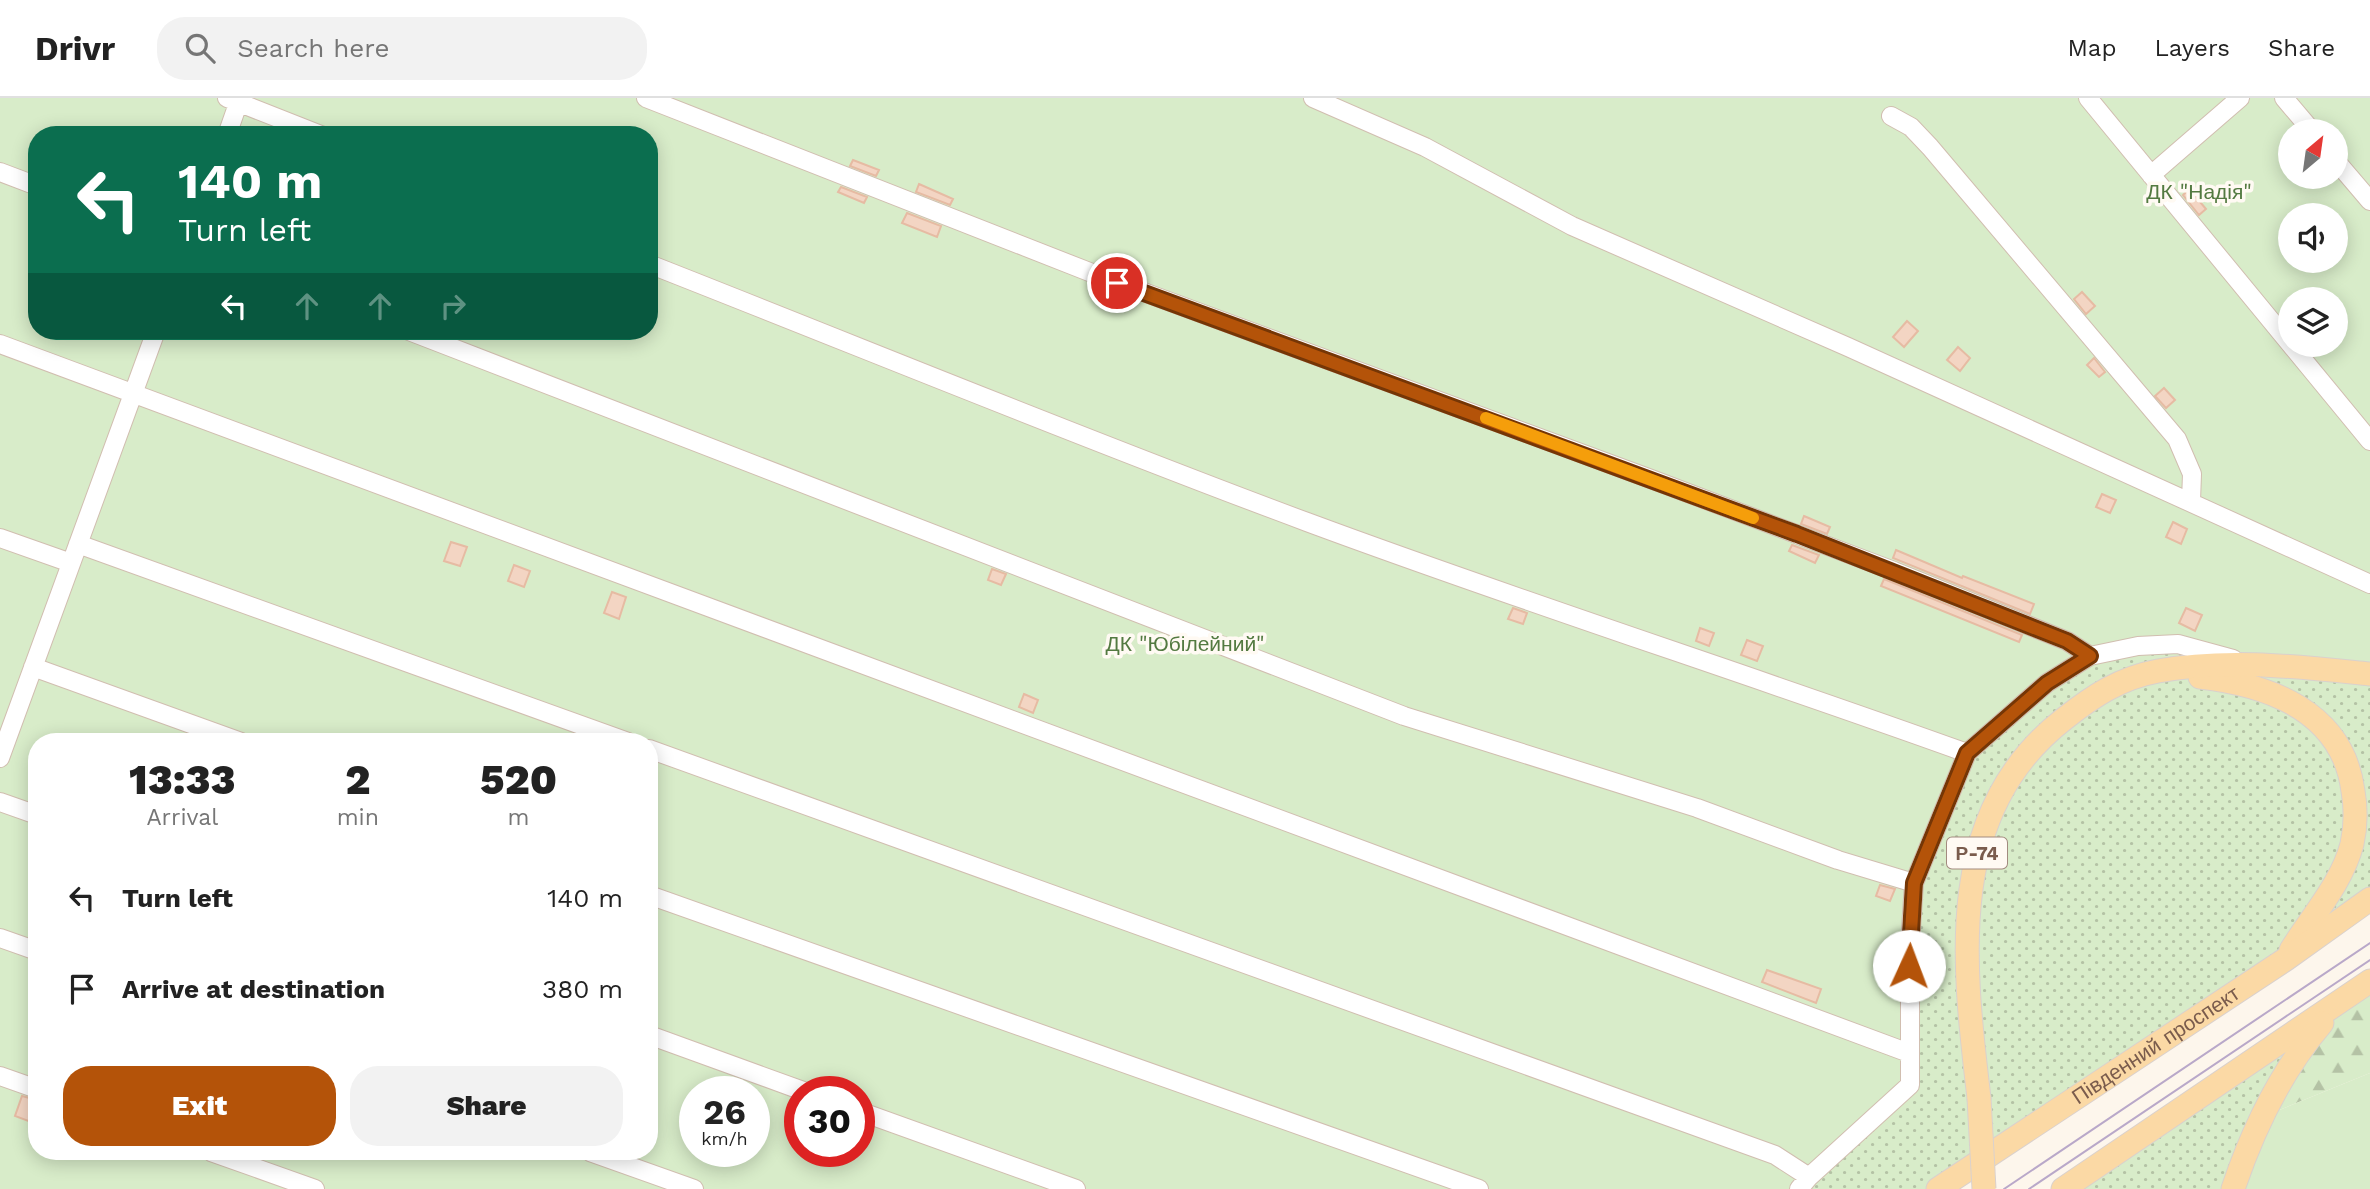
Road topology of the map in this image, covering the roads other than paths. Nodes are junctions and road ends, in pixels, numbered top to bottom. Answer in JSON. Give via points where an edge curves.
{"nodes":[{"id":1,"x":646,"y":98,"type":"edge"},
{"id":2,"x":1313,"y":98,"type":"edge"},
{"id":3,"x":2088,"y":98,"type":"edge"},
{"id":4,"x":2240,"y":98,"type":"edge"},
{"id":5,"x":2284,"y":98,"type":"edge"},
{"id":6,"x":235,"y":100,"type":"edge"},
{"id":7,"x":1891,"y":116,"type":"dead end"},
{"id":8,"x":2302,"y":119,"type":"edge"},
{"id":9,"x":229,"y":126,"type":"edge"},
{"id":10,"x":299,"y":126,"type":"edge"},
{"id":11,"x":0,"y":172,"type":"edge"},
{"id":12,"x":2151,"y":175,"type":"junction"},
{"id":13,"x":2348,"y":175,"type":"edge"},
{"id":14,"x":28,"y":183,"type":"edge"},
{"id":15,"x":2370,"y":201,"type":"edge"},
{"id":16,"x":658,"y":268,"type":"edge"},
{"id":17,"x":153,"y":340,"type":"edge"},
{"id":18,"x":432,"y":340,"type":"edge"},
{"id":19,"x":0,"y":344,"type":"edge"},
{"id":20,"x":132,"y":394,"type":"junction"},
{"id":21,"x":2370,"y":441,"type":"edge"},
{"id":22,"x":2191,"y":501,"type":"junction"},
{"id":23,"x":0,"y":538,"type":"edge"},
{"id":24,"x":78,"y":544,"type":"junction"},
{"id":25,"x":71,"y":563,"type":"junction"},
{"id":26,"x":2370,"y":584,"type":"edge"},
{"id":27,"x":2090,"y":656,"type":"junction"},
{"id":28,"x":2257,"y":664,"type":"junction"},
{"id":29,"x":33,"y":667,"type":"junction"},
{"id":30,"x":2370,"y":674,"type":"edge"},
{"id":31,"x":2134,"y":677,"type":"junction"},
{"id":32,"x":216,"y":733,"type":"edge"},
{"id":33,"x":603,"y":733,"type":"edge"},
{"id":34,"x":658,"y":753,"type":"edge"},
{"id":35,"x":1967,"y":753,"type":"junction"},
{"id":36,"x":0,"y":758,"type":"edge"},
{"id":37,"x":0,"y":802,"type":"edge"},
{"id":38,"x":28,"y":812,"type":"edge"},
{"id":39,"x":1914,"y":883,"type":"junction"},
{"id":40,"x":658,"y":898,"type":"edge"},
{"id":41,"x":2370,"y":899,"type":"edge"},
{"id":42,"x":0,"y":938,"type":"edge"},
{"id":43,"x":28,"y":948,"type":"edge"},
{"id":44,"x":2286,"y":959,"type":"junction"},
{"id":45,"x":2370,"y":981,"type":"edge"},
{"id":46,"x":2339,"y":1002,"type":"junction"},
{"id":47,"x":658,"y":1038,"type":"edge"},
{"id":48,"x":1909,"y":1053,"type":"junction"},
{"id":49,"x":0,"y":1076,"type":"edge"},
{"id":50,"x":784,"y":1084,"type":"edge"},
{"id":51,"x":28,"y":1086,"type":"edge"},
{"id":52,"x":875,"y":1117,"type":"edge"},
{"id":53,"x":233,"y":1160,"type":"edge"},
{"id":54,"x":612,"y":1160,"type":"edge"},
{"id":55,"x":1805,"y":1182,"type":"edge"},
{"id":56,"x":315,"y":1189,"type":"edge"},
{"id":57,"x":694,"y":1189,"type":"edge"},
{"id":58,"x":1076,"y":1189,"type":"edge"},
{"id":59,"x":1479,"y":1189,"type":"edge"},
{"id":60,"x":1938,"y":1189,"type":"edge"},
{"id":61,"x":1984,"y":1189,"type":"edge"},
{"id":62,"x":2063,"y":1189,"type":"edge"},
{"id":63,"x":2233,"y":1189,"type":"edge"}],
"edges":[{"from":1,"to":27,"type":"street","via":[[1091,273],[1894,571],[2067,641]]},
{"from":2,"to":22,"type":"street","via":[[1425,147],[1572,226]]},
{"from":3,"to":12,"type":"street"},
{"from":4,"to":12,"type":"street"},
{"from":5,"to":8,"type":"street"},
{"from":6,"to":9,"type":"street"},
{"from":6,"to":10,"type":"street"},
{"from":7,"to":22,"type":"street","via":[[1930,146],[2177,439],[2192,474]]},
{"from":11,"to":14,"type":"street"},
{"from":12,"to":21,"type":"street"},
{"from":13,"to":15,"type":"street"},
{"from":16,"to":35,"type":"street","via":[[1304,521]]},
{"from":17,"to":20,"type":"street"},
{"from":18,"to":39,"type":"street","via":[[1404,716],[1698,808]]},
{"from":19,"to":20,"type":"street"},
{"from":20,"to":24,"type":"street"},
{"from":20,"to":48,"type":"street"},
{"from":22,"to":26,"type":"street"},
{"from":23,"to":25,"type":"street"},
{"from":24,"to":25,"type":"street"},
{"from":24,"to":33,"type":"street"},
{"from":25,"to":29,"type":"street"},
{"from":27,"to":28,"type":"street","via":[[2178,644]]},
{"from":27,"to":35,"type":"street","via":[[2047,683]]},
{"from":28,"to":30,"type":"main road","number":"Р-74"},
{"from":28,"to":31,"type":"main road","number":"Р-74"},
{"from":29,"to":32,"type":"street"},
{"from":29,"to":36,"type":"street"},
{"from":31,"to":44,"type":"main road","via":[[2211,678],[2282,695],[2315,717],[2343,753],[2356,808],[2352,844],[2331,889]]},
{"from":31,"to":61,"type":"main road","number":"Р-74","bridge":true,"via":[[2099,691],[2032,747],[2007,779],[1985,824],[1972,872],[1967,919]]},
{"from":34,"to":55,"type":"street","via":[[1775,1155]]},
{"from":35,"to":39,"type":"street"},
{"from":37,"to":38,"type":"street"},
{"from":39,"to":48,"type":"street"},
{"from":40,"to":59,"type":"street"},
{"from":41,"to":44,"type":"main road","name":"Південний проспект"},
{"from":42,"to":43,"type":"street"},
{"from":44,"to":60,"type":"main road","name":"Південний проспект"},
{"from":45,"to":46,"type":"main road"},
{"from":46,"to":62,"type":"main road"},
{"from":46,"to":63,"type":"main road","via":[[2303,1044],[2282,1078]]},
{"from":47,"to":50,"type":"street"},
{"from":48,"to":55,"type":"street","via":[[1910,1085]]},
{"from":49,"to":51,"type":"street"},
{"from":52,"to":58,"type":"street"},
{"from":53,"to":56,"type":"street"},
{"from":54,"to":57,"type":"street"}]}
